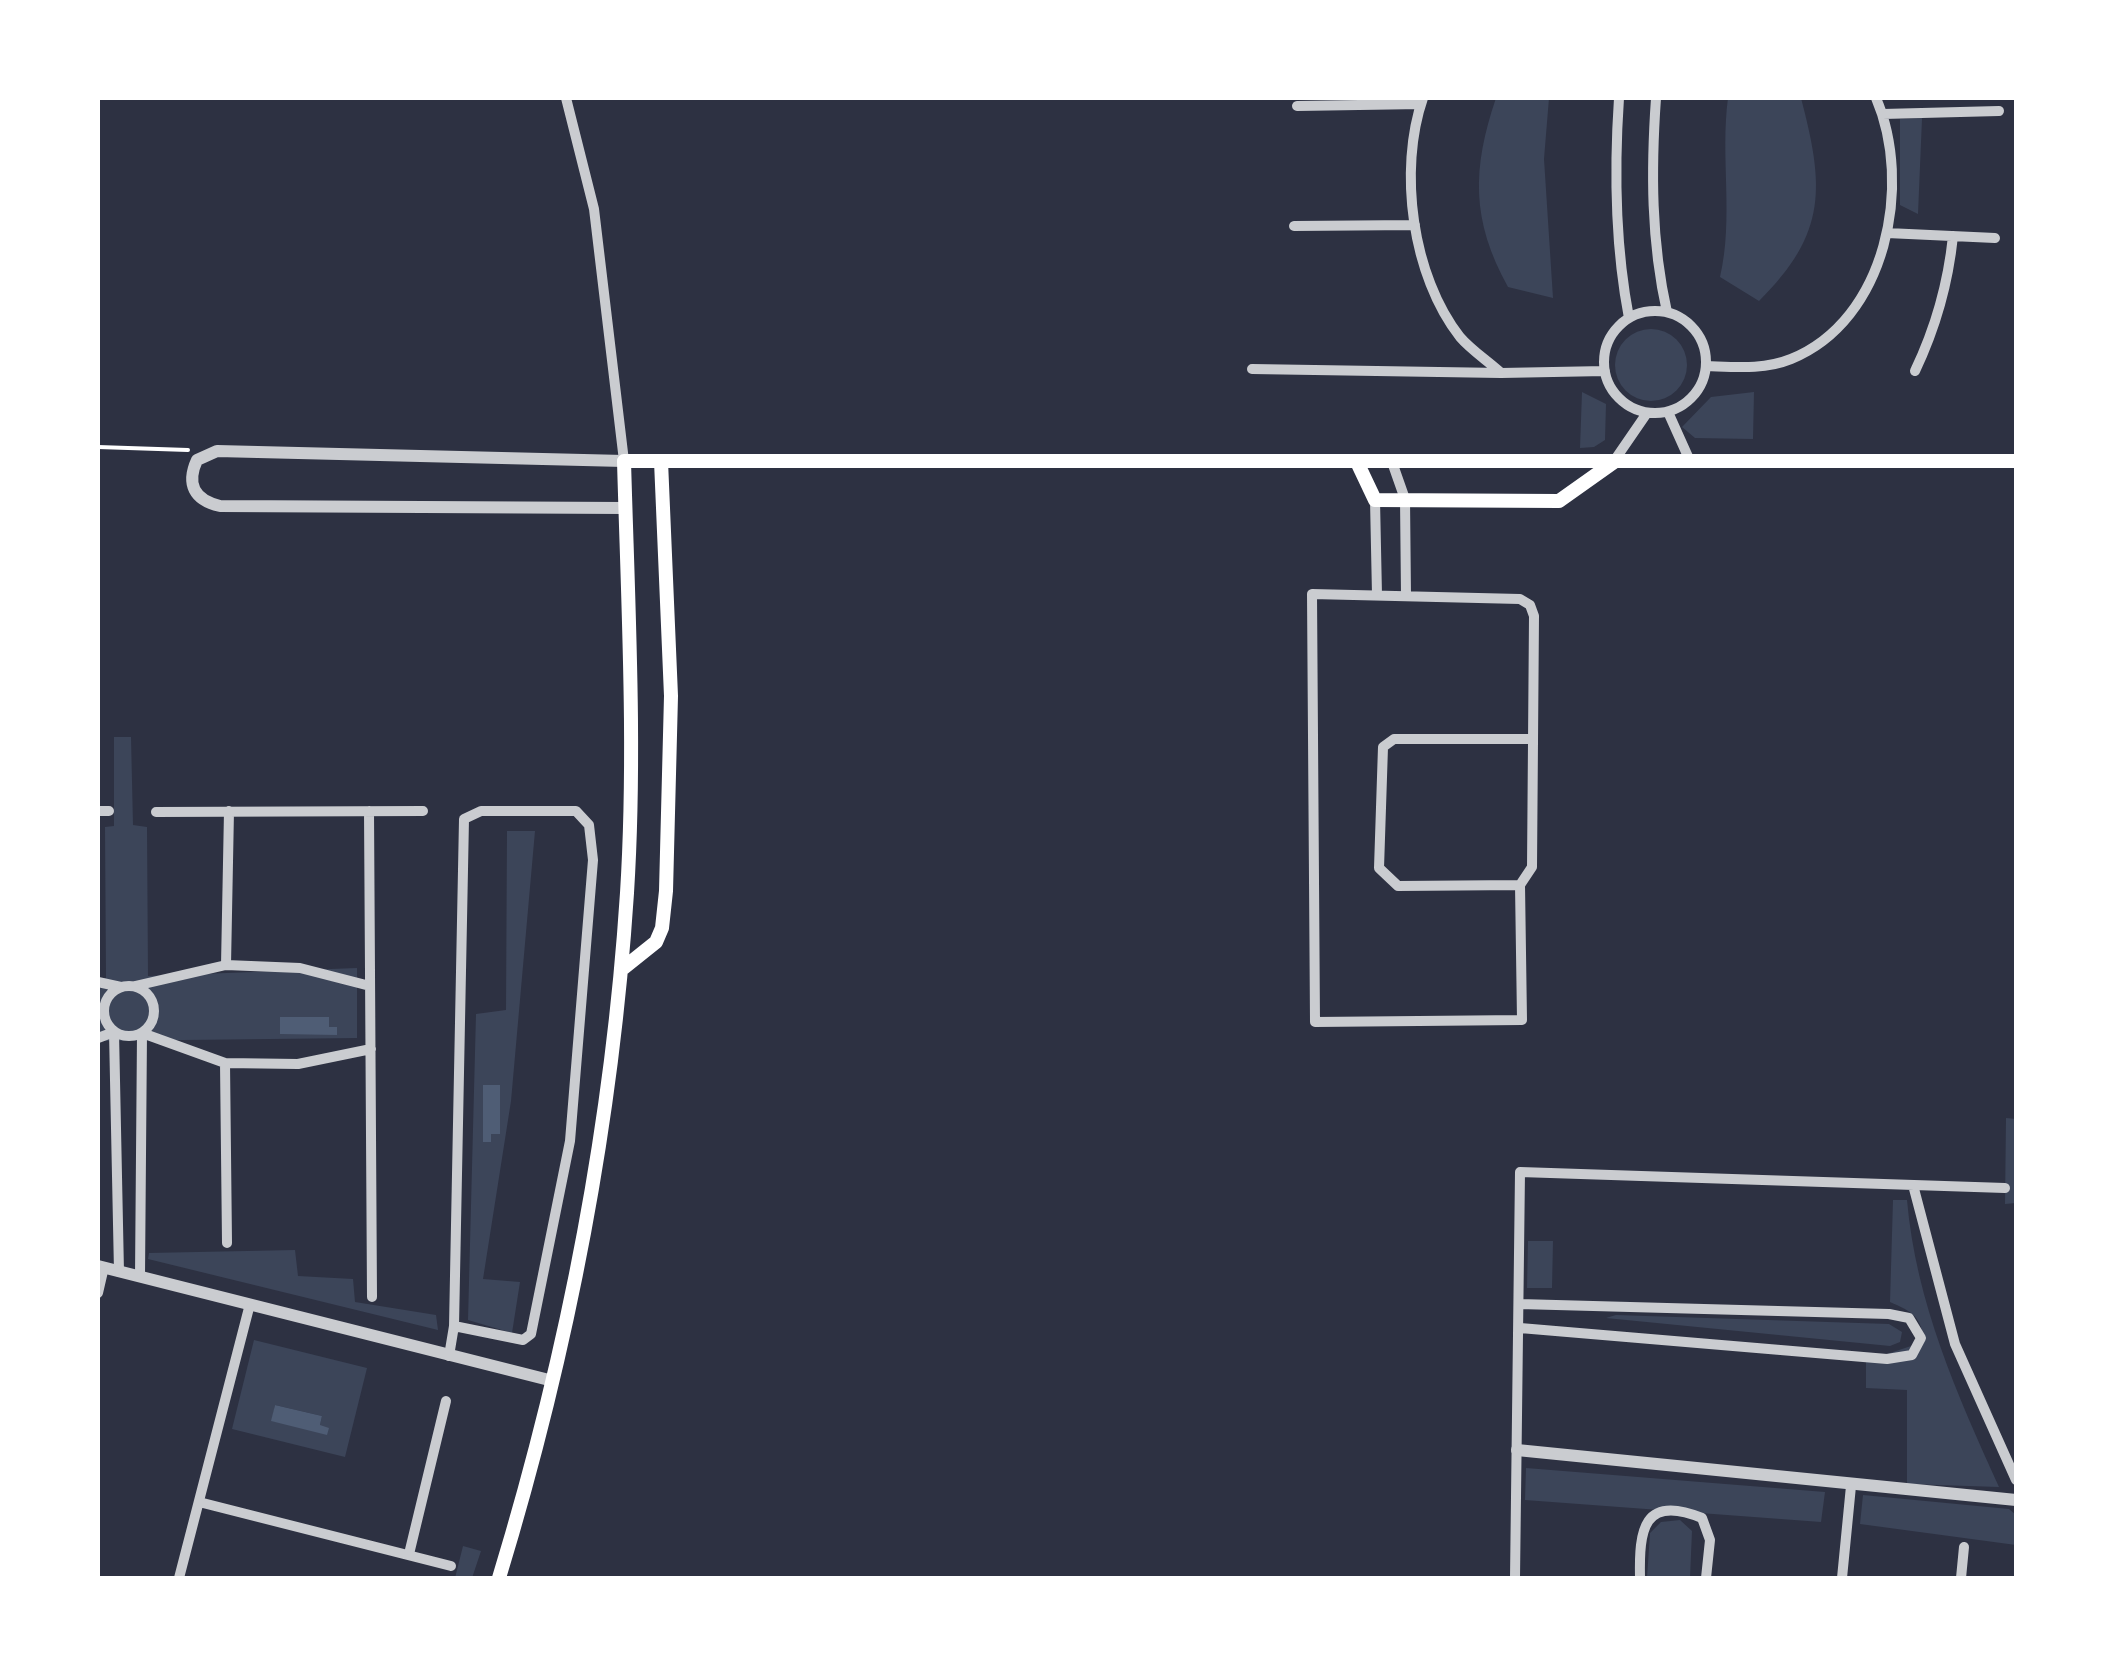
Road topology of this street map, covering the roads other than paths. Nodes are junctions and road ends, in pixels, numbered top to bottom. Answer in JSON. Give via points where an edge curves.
{"nodes":[{"id":1,"x":566,"y":98,"type":"edge"},
{"id":2,"x":1618,"y":98,"type":"edge"},
{"id":3,"x":1656,"y":98,"type":"edge"},
{"id":4,"x":1876,"y":98,"type":"edge"},
{"id":5,"x":1422,"y":101,"type":"edge"},
{"id":6,"x":1297,"y":106,"type":"dead end"},
{"id":7,"x":1999,"y":111,"type":"dead end"},
{"id":8,"x":1883,"y":114,"type":"junction"},
{"id":9,"x":1415,"y":225,"type":"junction"},
{"id":10,"x":1294,"y":226,"type":"dead end"},
{"id":11,"x":1887,"y":232,"type":"junction"},
{"id":12,"x":1953,"y":236,"type":"junction"},
{"id":13,"x":1995,"y":238,"type":"dead end"},
{"id":14,"x":1666,"y":312,"type":"junction"},
{"id":15,"x":1629,"y":318,"type":"junction"},
{"id":16,"x":1707,"y":366,"type":"junction"},
{"id":17,"x":1252,"y":368,"type":"dead end"},
{"id":18,"x":1605,"y":371,"type":"junction"},
{"id":19,"x":1501,"y":372,"type":"junction"},
{"id":20,"x":1915,"y":372,"type":"dead end"},
{"id":21,"x":1668,"y":412,"type":"junction"},
{"id":22,"x":1647,"y":413,"type":"junction"},
{"id":23,"x":624,"y":461,"type":"junction"},
{"id":24,"x":661,"y":461,"type":"junction"},
{"id":25,"x":1614,"y":461,"type":"junction"},
{"id":26,"x":1690,"y":461,"type":"junction"},
{"id":27,"x":2016,"y":461,"type":"edge"},
{"id":28,"x":1356,"y":462,"type":"junction"},
{"id":29,"x":1392,"y":462,"type":"junction"},
{"id":30,"x":1405,"y":499,"type":"junction"},
{"id":31,"x":1375,"y":500,"type":"junction"},
{"id":32,"x":625,"y":508,"type":"junction"},
{"id":33,"x":1377,"y":595,"type":"junction"},
{"id":34,"x":1406,"y":596,"type":"junction"},
{"id":35,"x":1533,"y":739,"type":"junction"},
{"id":36,"x":370,"y":810,"type":"junction"},
{"id":37,"x":423,"y":810,"type":"dead end"},
{"id":38,"x":156,"y":812,"type":"dead end"},
{"id":39,"x":228,"y":812,"type":"junction"},
{"id":40,"x":1520,"y":885,"type":"junction"},
{"id":41,"x":226,"y":966,"type":"junction"},
{"id":42,"x":620,"y":970,"type":"junction"},
{"id":43,"x":98,"y":982,"type":"edge"},
{"id":44,"x":135,"y":986,"type":"junction"},
{"id":45,"x":370,"y":986,"type":"junction"},
{"id":46,"x":122,"y":987,"type":"junction"},
{"id":47,"x":114,"y":1032,"type":"junction"},
{"id":48,"x":142,"y":1033,"type":"junction"},
{"id":49,"x":98,"y":1038,"type":"edge"},
{"id":50,"x":370,"y":1050,"type":"junction"},
{"id":51,"x":225,"y":1063,"type":"junction"},
{"id":52,"x":1912,"y":1185,"type":"junction"},
{"id":53,"x":2004,"y":1188,"type":"dead end"},
{"id":54,"x":227,"y":1243,"type":"dead end"},
{"id":55,"x":100,"y":1267,"type":"edge"},
{"id":56,"x":119,"y":1272,"type":"junction"},
{"id":57,"x":140,"y":1276,"type":"junction"},
{"id":58,"x":98,"y":1293,"type":"edge"},
{"id":59,"x":372,"y":1297,"type":"dead end"},
{"id":60,"x":250,"y":1304,"type":"junction"},
{"id":61,"x":1519,"y":1304,"type":"junction"},
{"id":62,"x":454,"y":1326,"type":"junction"},
{"id":63,"x":1520,"y":1328,"type":"junction"},
{"id":64,"x":449,"y":1356,"type":"junction"},
{"id":65,"x":553,"y":1381,"type":"junction"},
{"id":66,"x":446,"y":1401,"type":"dead end"},
{"id":67,"x":1517,"y":1450,"type":"junction"},
{"id":68,"x":2016,"y":1480,"type":"edge"},
{"id":69,"x":1851,"y":1486,"type":"junction"},
{"id":70,"x":2016,"y":1500,"type":"edge"},
{"id":71,"x":199,"y":1502,"type":"junction"},
{"id":72,"x":1964,"y":1547,"type":"dead end"},
{"id":73,"x":409,"y":1554,"type":"junction"},
{"id":74,"x":450,"y":1566,"type":"dead end"},
{"id":75,"x":179,"y":1578,"type":"edge"},
{"id":76,"x":499,"y":1578,"type":"edge"},
{"id":77,"x":1515,"y":1578,"type":"edge"},
{"id":78,"x":1640,"y":1578,"type":"edge"},
{"id":79,"x":1706,"y":1578,"type":"edge"},
{"id":80,"x":1842,"y":1578,"type":"edge"},
{"id":81,"x":1961,"y":1578,"type":"edge"}],
"edges":[{"from":1,"to":23,"type":"street","via":[[594,209]]},
{"from":2,"to":15,"type":"street","via":[[1614,162]]},
{"from":3,"to":14,"type":"street","via":[[1651,162]]},
{"from":4,"to":8,"type":"street"},
{"from":5,"to":6,"type":"street"},
{"from":5,"to":9,"type":"street","via":[[1412,163]]},
{"from":7,"to":8,"type":"street"},
{"from":8,"to":11,"type":"street","via":[[1893,169]]},
{"from":9,"to":10,"type":"street"},
{"from":9,"to":19,"type":"street","via":[[1440,306],[1462,339]]},
{"from":11,"to":12,"type":"street"},
{"from":11,"to":16,"type":"street","via":[[1863,293],[1822,342],[1761,368]]},
{"from":12,"to":13,"type":"street"},
{"from":12,"to":20,"type":"street","via":[[1934,330]]},
{"from":14,"to":15,"type":"street"},
{"from":14,"to":16,"type":"street","via":[[1680,316],[1701,338]]},
{"from":15,"to":18,"type":"street","via":[[1609,340]]},
{"from":16,"to":21,"type":"street","via":[[1695,395]]},
{"from":17,"to":19,"type":"street"},
{"from":18,"to":19,"type":"street"},
{"from":18,"to":22,"type":"street","via":[[1619,399]]},
{"from":21,"to":22,"type":"street"},
{"from":21,"to":26,"type":"street"},
{"from":22,"to":25,"type":"street"},
{"from":23,"to":24,"type":"main road"},
{"from":23,"to":32,"type":"main road"},
{"from":23,"to":32,"type":"street","via":[[217,450],[197,460],[190,475],[203,502],[220,506]]},
{"from":24,"to":28,"type":"main road"},
{"from":24,"to":42,"type":"main road","via":[[671,696],[666,891],[656,942]]},
{"from":25,"to":26,"type":"main road"},
{"from":25,"to":29,"type":"main road"},
{"from":25,"to":30,"type":"main road","via":[[1559,501]]},
{"from":26,"to":27,"type":"main road"},
{"from":28,"to":29,"type":"main road"},
{"from":28,"to":31,"type":"main road"},
{"from":29,"to":30,"type":"street"},
{"from":30,"to":31,"type":"main road"},
{"from":30,"to":34,"type":"street"},
{"from":31,"to":33,"type":"street"},
{"from":32,"to":42,"type":"main road","via":[[630,690]]},
{"from":33,"to":34,"type":"street"},
{"from":33,"to":40,"type":"street","via":[[1312,594],[1315,1022],[1522,1020]]},
{"from":34,"to":35,"type":"street","via":[[1530,604]]},
{"from":35,"to":40,"type":"street","via":[[1532,868]]},
{"from":35,"to":40,"type":"street","via":[[1394,739],[1380,760],[1379,868],[1387,879],[1398,886]]},
{"from":36,"to":37,"type":"street"},
{"from":36,"to":39,"type":"street"},
{"from":36,"to":45,"type":"street"},
{"from":38,"to":39,"type":"street"},
{"from":39,"to":41,"type":"street"},
{"from":41,"to":44,"type":"street"},
{"from":41,"to":45,"type":"street","via":[[300,968]]},
{"from":42,"to":65,"type":"main road","via":[[602,1112]]},
{"from":43,"to":46,"type":"street"},
{"from":44,"to":46,"type":"street"},
{"from":44,"to":48,"type":"street","via":[[149,996],[154,1012]]},
{"from":45,"to":50,"type":"street"},
{"from":46,"to":47,"type":"street","via":[[106,1003]]},
{"from":47,"to":48,"type":"street"},
{"from":47,"to":49,"type":"street"},
{"from":47,"to":56,"type":"street"},
{"from":48,"to":51,"type":"street"},
{"from":48,"to":57,"type":"street"},
{"from":50,"to":51,"type":"street","via":[[298,1064]]},
{"from":50,"to":59,"type":"street"},
{"from":51,"to":54,"type":"street"},
{"from":52,"to":53,"type":"street"},
{"from":52,"to":61,"type":"street","via":[[1520,1172]]},
{"from":52,"to":68,"type":"street","via":[[1955,1344]]},
{"from":55,"to":56,"type":"street"},
{"from":55,"to":58,"type":"street"},
{"from":56,"to":57,"type":"street"},
{"from":57,"to":60,"type":"street"},
{"from":60,"to":64,"type":"street"},
{"from":60,"to":71,"type":"street"},
{"from":61,"to":63,"type":"street"},
{"from":61,"to":63,"type":"street","via":[[1888,1314],[1909,1318],[1921,1338],[1912,1355],[1887,1359]]},
{"from":62,"to":62,"type":"street","via":[[464,819],[481,810],[576,812],[589,826],[593,860],[586,954],[570,1141],[532,1334],[508,1340]]},
{"from":62,"to":64,"type":"street"},
{"from":63,"to":67,"type":"street"},
{"from":64,"to":65,"type":"street"},
{"from":65,"to":76,"type":"main road"},
{"from":66,"to":73,"type":"street"},
{"from":67,"to":69,"type":"street"},
{"from":67,"to":77,"type":"street"},
{"from":69,"to":70,"type":"street"},
{"from":69,"to":80,"type":"street"},
{"from":71,"to":73,"type":"street"},
{"from":71,"to":75,"type":"street"},
{"from":72,"to":81,"type":"street"},
{"from":73,"to":74,"type":"street"},
{"from":78,"to":79,"type":"street","via":[[1639,1536],[1652,1516],[1678,1508],[1702,1518],[1710,1540]]}]}
